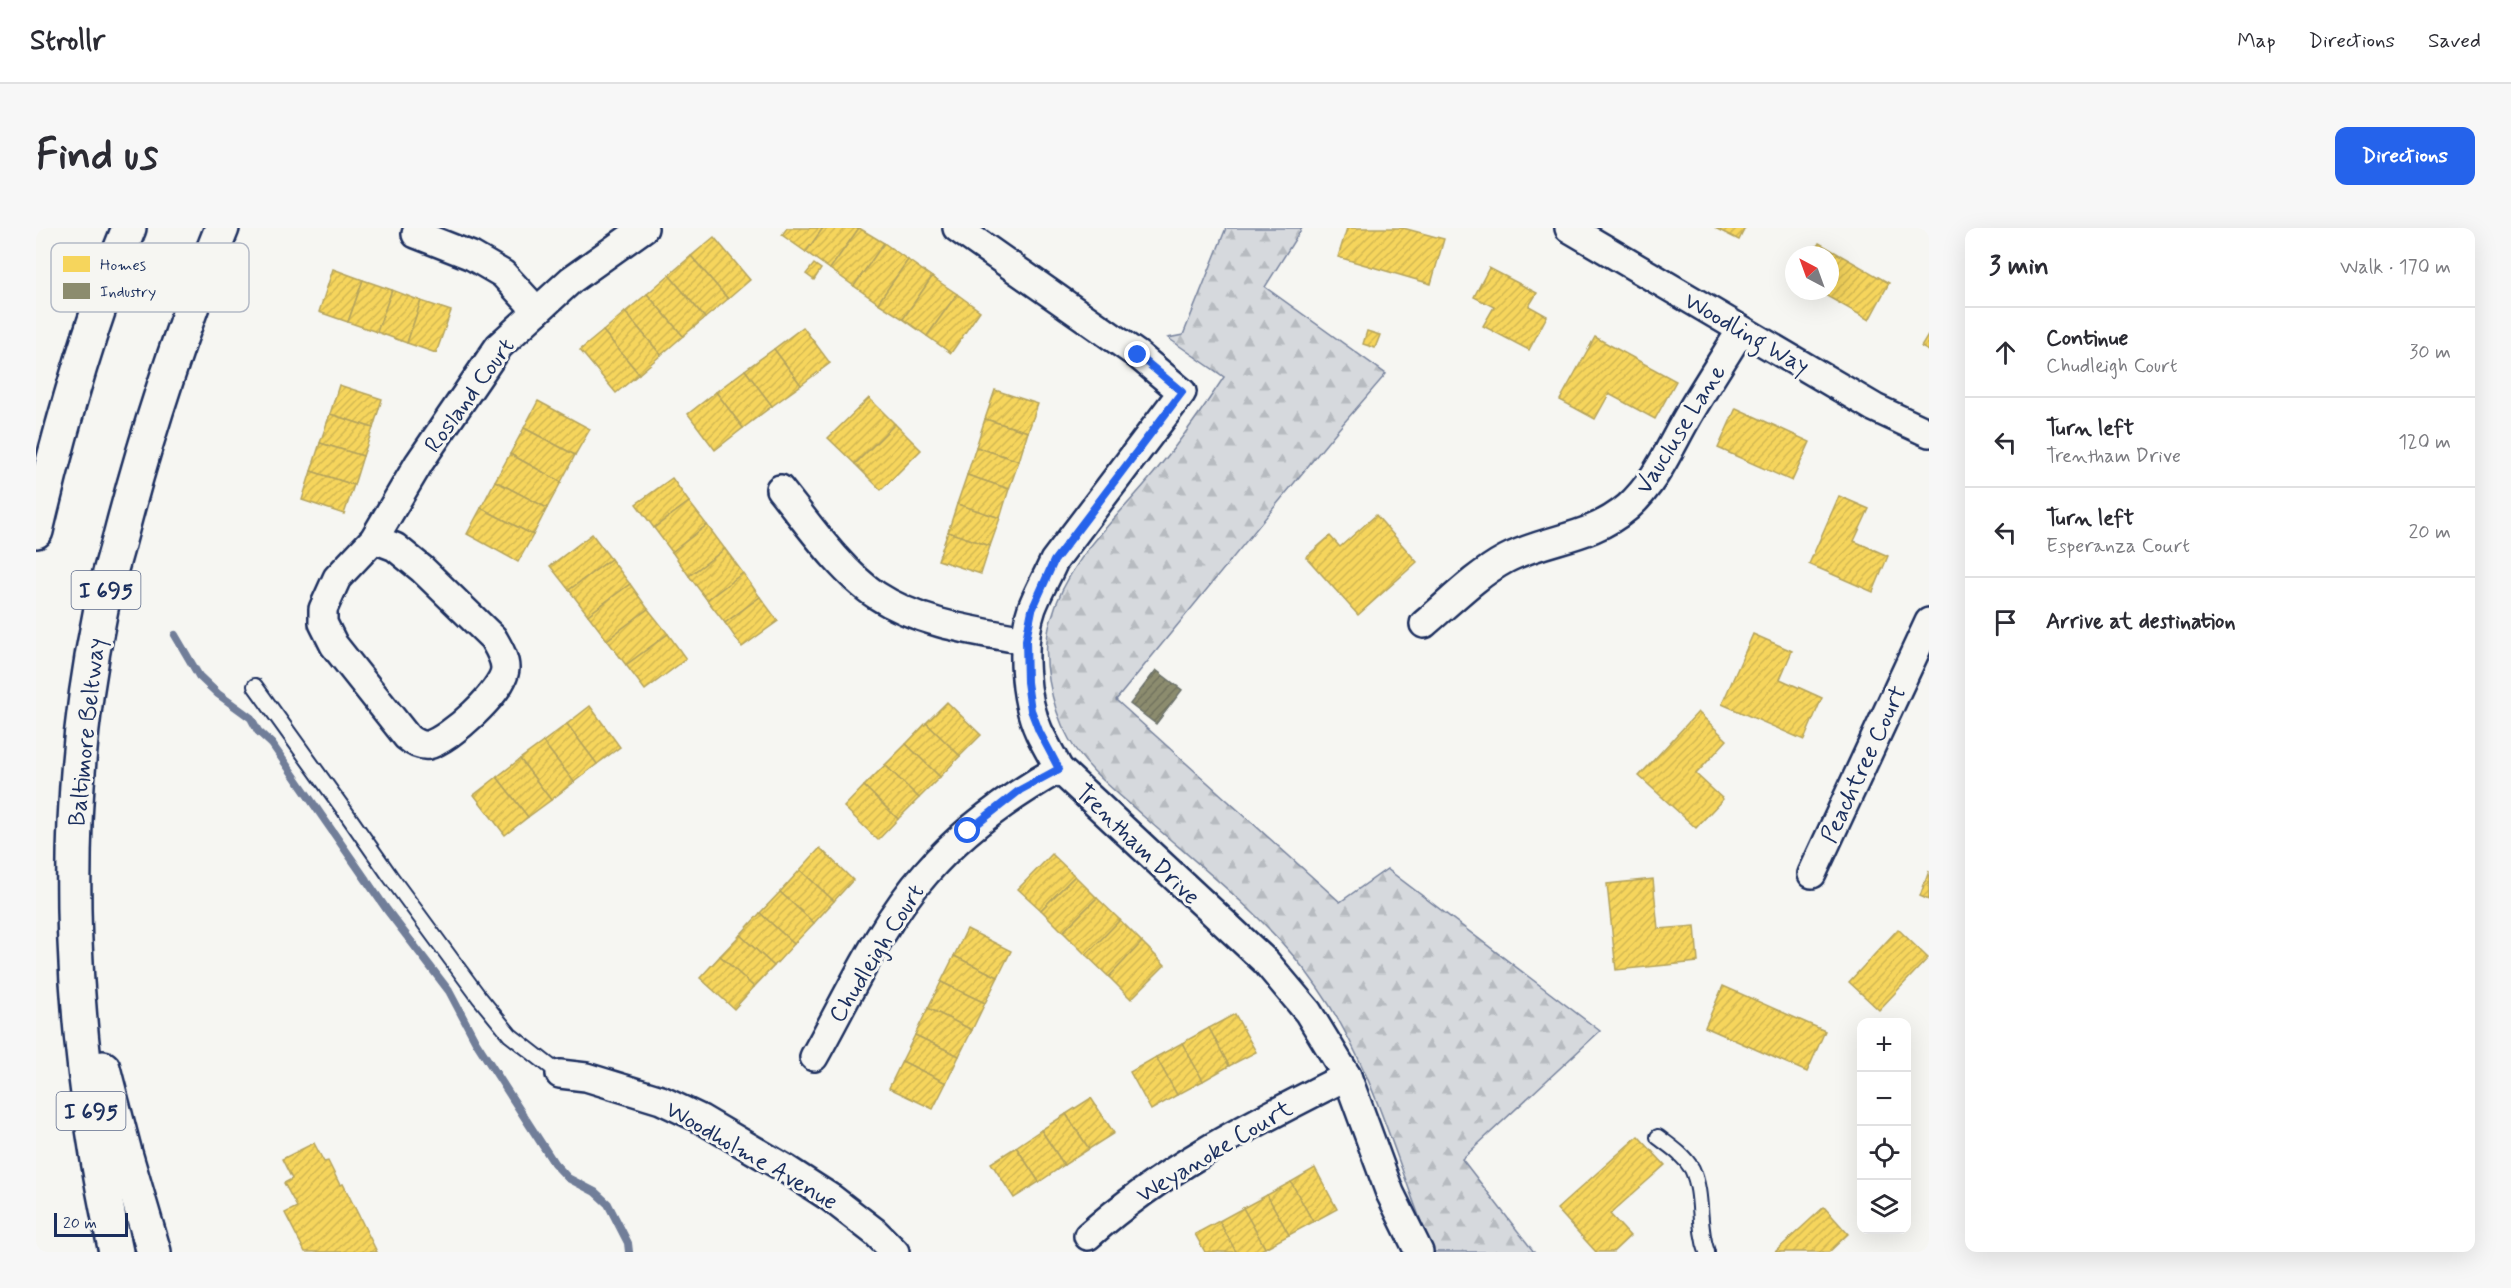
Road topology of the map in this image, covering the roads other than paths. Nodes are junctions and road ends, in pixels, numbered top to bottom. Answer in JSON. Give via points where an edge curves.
{"nodes":[{"id":1,"x":129,"y":228,"type":"edge"},
{"id":2,"x":222,"y":228,"type":"edge"},
{"id":3,"x":644,"y":228,"type":"edge"},
{"id":4,"x":957,"y":228,"type":"edge"},
{"id":5,"x":1569,"y":228,"type":"edge"},
{"id":6,"x":416,"y":234,"type":"dead end"},
{"id":7,"x":124,"y":243,"type":"edge"},
{"id":8,"x":216,"y":243,"type":"edge"},
{"id":9,"x":537,"y":311,"type":"junction"},
{"id":10,"x":99,"y":312,"type":"edge"},
{"id":11,"x":189,"y":312,"type":"edge"},
{"id":12,"x":1741,"y":330,"type":"junction"},
{"id":13,"x":1929,"y":433,"type":"edge"},
{"id":14,"x":780,"y":489,"type":"dead end"},
{"id":15,"x":36,"y":531,"type":"edge"},
{"id":16,"x":374,"y":539,"type":"junction"},
{"id":17,"x":1929,"y":622,"type":"edge"},
{"id":18,"x":1424,"y":624,"type":"dead end"},
{"id":19,"x":1026,"y":640,"type":"junction"},
{"id":20,"x":255,"y":686,"type":"dead end"},
{"id":21,"x":1059,"y":769,"type":"junction"},
{"id":22,"x":1812,"y":874,"type":"dead end"},
{"id":23,"x":77,"y":968,"type":"junction"},
{"id":24,"x":814,"y":1057,"type":"dead end"},
{"id":25,"x":560,"y":1074,"type":"joint"},
{"id":26,"x":1347,"y":1076,"type":"junction"},
{"id":27,"x":1658,"y":1137,"type":"dead end"},
{"id":28,"x":1088,"y":1236,"type":"dead end"},
{"id":29,"x":116,"y":1252,"type":"edge"},
{"id":30,"x":154,"y":1252,"type":"edge"},
{"id":31,"x":895,"y":1252,"type":"edge"},
{"id":32,"x":1419,"y":1252,"type":"edge"},
{"id":33,"x":1707,"y":1252,"type":"edge"}],
"edges":[{"from":1,"to":7,"type":"highway"},
{"from":2,"to":8,"type":"highway","name":"Baltimore Beltway","number":"I 695"},
{"from":3,"to":9,"type":"street","name":"Rosland Court","via":[[571,280]]},
{"from":4,"to":19,"type":"street","name":"Trentham Drive","via":[[1138,355],[1182,392],[1054,561],[1032,610]]},
{"from":5,"to":12,"type":"street","name":"Woodling Way"},
{"from":6,"to":9,"type":"street","via":[[472,256],[503,274]]},
{"from":9,"to":16,"type":"street","name":"Rosland Court","via":[[499,346],[419,463]]},
{"from":10,"to":15,"type":"highway"},
{"from":11,"to":23,"type":"highway","name":"Baltimore Beltway","number":"I 695","via":[[129,502],[100,613],[84,706],[73,866]]},
{"from":12,"to":13,"type":"street","name":"Woodling Way","via":[[1875,408]]},
{"from":12,"to":18,"type":"street","name":"Vaucluse Lane","via":[[1663,463],[1627,508],[1600,526],[1506,559]]},
{"from":14,"to":19,"type":"street","via":[[874,594],[918,616],[954,627]]},
{"from":16,"to":16,"type":"street","name":"Rosland Court","via":[[395,547],[422,569],[493,638],[501,652],[505,669],[496,691],[452,730],[426,746],[414,742],[399,727],[334,645],[323,623],[323,609],[337,578]]},
{"from":17,"to":22,"type":"street","name":"Peachtree Court"},
{"from":19,"to":21,"type":"street","name":"Trentham Drive","via":[[1031,710]]},
{"from":20,"to":25,"type":"lane","via":[[479,997],[510,1035]]},
{"from":21,"to":24,"type":"street","name":"Chudleigh Court","via":[[1020,790],[986,815],[925,874],[885,929]]},
{"from":21,"to":26,"type":"street","name":"Trentham Drive","via":[[1266,962],[1308,1011]]},
{"from":23,"to":29,"type":"highway","name":"Baltimore Beltway","number":"I 695","via":[[99,1176]]},
{"from":23,"to":30,"type":"highway"},
{"from":25,"to":31,"type":"street","name":"Woodholme Avenue","via":[[586,1077],[661,1100],[701,1119],[831,1198]]},
{"from":26,"to":28,"type":"street","name":"Weyanoke Court","via":[[1177,1167],[1124,1204]]},
{"from":26,"to":32,"type":"street","name":"Trentham Drive","via":[[1390,1193]]},
{"from":27,"to":33,"type":"lane","via":[[1691,1168]]}]}
